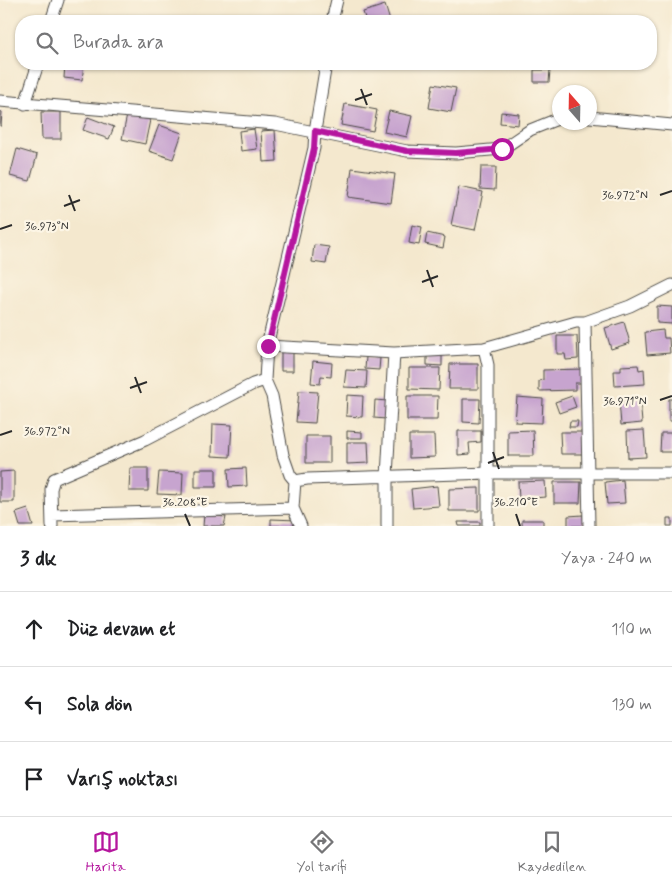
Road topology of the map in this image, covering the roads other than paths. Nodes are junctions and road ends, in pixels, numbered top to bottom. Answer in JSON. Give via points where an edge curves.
{"nodes":[{"id":1,"x":58,"y":0,"type":"edge"},
{"id":2,"x":337,"y":0,"type":"edge"},
{"id":3,"x":53,"y":15,"type":"edge"},
{"id":4,"x":333,"y":15,"type":"edge"},
{"id":5,"x":36,"y":70,"type":"edge"},
{"id":6,"x":325,"y":70,"type":"edge"},
{"id":7,"x":0,"y":101,"type":"edge"},
{"id":8,"x":25,"y":104,"type":"junction"},
{"id":9,"x":597,"y":118,"type":"edge"},
{"id":10,"x":552,"y":121,"type":"edge"},
{"id":11,"x":672,"y":125,"type":"edge"},
{"id":12,"x":315,"y":131,"type":"junction"},
{"id":13,"x":672,"y":284,"type":"edge"},
{"id":14,"x":585,"y":322,"type":"junction"},
{"id":15,"x":268,"y":346,"type":"junction"},
{"id":16,"x":484,"y":348,"type":"junction"},
{"id":17,"x":394,"y":352,"type":"junction"},
{"id":18,"x":265,"y":380,"type":"junction"},
{"id":19,"x":590,"y":472,"type":"junction"},
{"id":20,"x":489,"y":473,"type":"junction"},
{"id":21,"x":672,"y":473,"type":"edge"},
{"id":22,"x":387,"y":476,"type":"junction"},
{"id":23,"x":295,"y":481,"type":"junction"},
{"id":24,"x":293,"y":508,"type":"junction"},
{"id":25,"x":52,"y":520,"type":"edge"},
{"id":26,"x":301,"y":526,"type":"edge"},
{"id":27,"x":387,"y":526,"type":"edge"},
{"id":28,"x":488,"y":526,"type":"edge"},
{"id":29,"x":590,"y":526,"type":"edge"}],
"edges":[{"from":1,"to":3,"type":"street"},
{"from":2,"to":4,"type":"street"},
{"from":5,"to":8,"type":"street"},
{"from":6,"to":12,"type":"street"},
{"from":7,"to":8,"type":"street"},
{"from":8,"to":12,"type":"street","via":[[275,124]]},
{"from":9,"to":11,"type":"street"},
{"from":10,"to":12,"type":"street","via":[[530,130],[502,149],[456,153],[407,151]]},
{"from":12,"to":15,"type":"street","via":[[314,148]]},
{"from":13,"to":14,"type":"street","via":[[630,306]]},
{"from":14,"to":16,"type":"street"},
{"from":14,"to":19,"type":"street"},
{"from":15,"to":17,"type":"street"},
{"from":15,"to":18,"type":"street"},
{"from":16,"to":17,"type":"street"},
{"from":16,"to":20,"type":"street","via":[[488,365]]},
{"from":17,"to":22,"type":"street"},
{"from":18,"to":23,"type":"street","via":[[272,396],[283,455]]},
{"from":18,"to":25,"type":"street","via":[[145,440],[54,479],[51,489]]},
{"from":19,"to":20,"type":"street"},
{"from":19,"to":21,"type":"street"},
{"from":19,"to":29,"type":"street"},
{"from":20,"to":22,"type":"street"},
{"from":20,"to":28,"type":"street"},
{"from":22,"to":23,"type":"street"},
{"from":22,"to":27,"type":"street"},
{"from":23,"to":24,"type":"street"},
{"from":24,"to":25,"type":"street"},
{"from":24,"to":26,"type":"street"}]}
